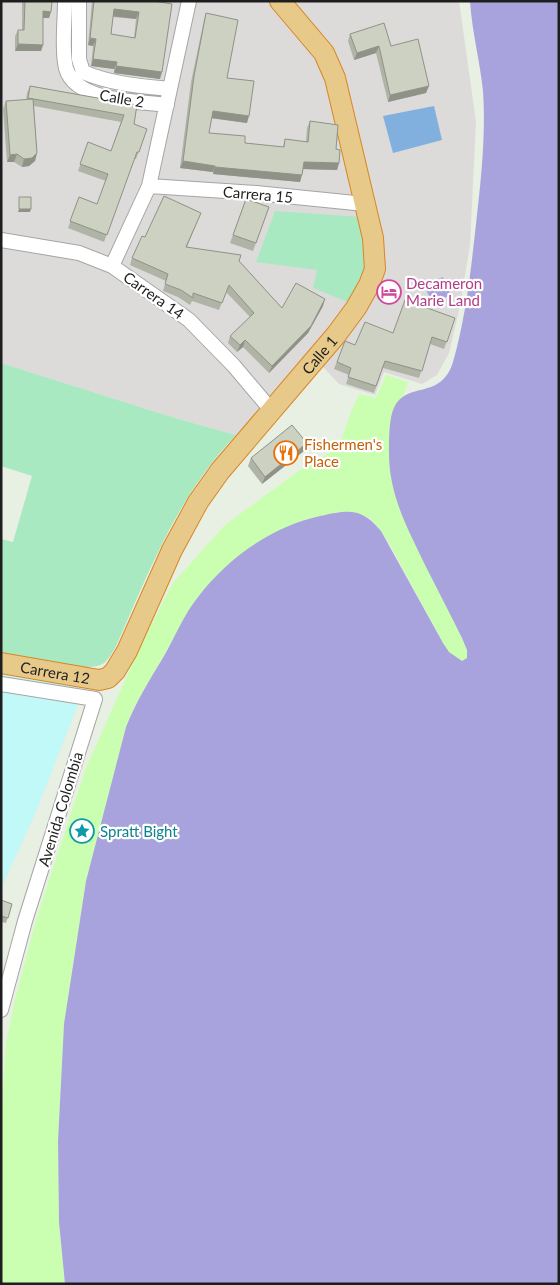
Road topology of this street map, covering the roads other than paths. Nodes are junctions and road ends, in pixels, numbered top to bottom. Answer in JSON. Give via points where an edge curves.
{"nodes":[{"id":1,"x":65,"y":1,"type":"edge"},
{"id":2,"x":79,"y":1,"type":"edge"},
{"id":3,"x":189,"y":1,"type":"edge"},
{"id":4,"x":282,"y":3,"type":"edge"},
{"id":5,"x":83,"y":72,"type":"junction"},
{"id":6,"x":72,"y":81,"type":"junction"},
{"id":7,"x":170,"y":89,"type":"junction"},
{"id":8,"x":167,"y":105,"type":"junction"},
{"id":9,"x":149,"y":186,"type":"junction"},
{"id":10,"x":365,"y":204,"type":"junction"},
{"id":11,"x":1,"y":240,"type":"edge"},
{"id":12,"x":112,"y":266,"type":"junction"},
{"id":13,"x":272,"y":411,"type":"junction"},
{"id":14,"x":1,"y":663,"type":"edge"},
{"id":15,"x":108,"y":678,"type":"joint"},
{"id":16,"x":1,"y":684,"type":"edge"},
{"id":17,"x":1,"y":1010,"type":"edge"}],
"edges":[{"from":1,"to":6,"type":"street","via":[[64,65]]},
{"from":2,"to":5,"type":"street","via":[[78,59]]},
{"from":3,"to":7,"type":"street"},
{"from":4,"to":10,"type":"highway","name":"Calle 1","via":[[330,64]]},
{"from":5,"to":6,"type":"street"},
{"from":5,"to":7,"type":"street","name":"Calle 2","via":[[124,84]]},
{"from":6,"to":8,"type":"street","name":"Calle 2","via":[[102,97]]},
{"from":7,"to":8,"type":"street"},
{"from":8,"to":9,"type":"street"},
{"from":9,"to":10,"type":"street","name":"Carrera 15"},
{"from":9,"to":12,"type":"street"},
{"from":10,"to":13,"type":"highway","name":"Calle 1","via":[[375,254],[370,285],[344,325]]},
{"from":11,"to":12,"type":"street","name":"Carrera 14","via":[[79,253]]},
{"from":12,"to":13,"type":"street","name":"Carrera 14","via":[[190,320]]},
{"from":13,"to":15,"type":"highway","name":"Calle 1","via":[[198,502],[172,550],[127,651]]},
{"from":14,"to":15,"type":"highway","name":"Carrera 12","via":[[98,680]]},
{"from":16,"to":17,"type":"street","name":"Avenida Colombia","via":[[94,699],[25,921]]}]}
